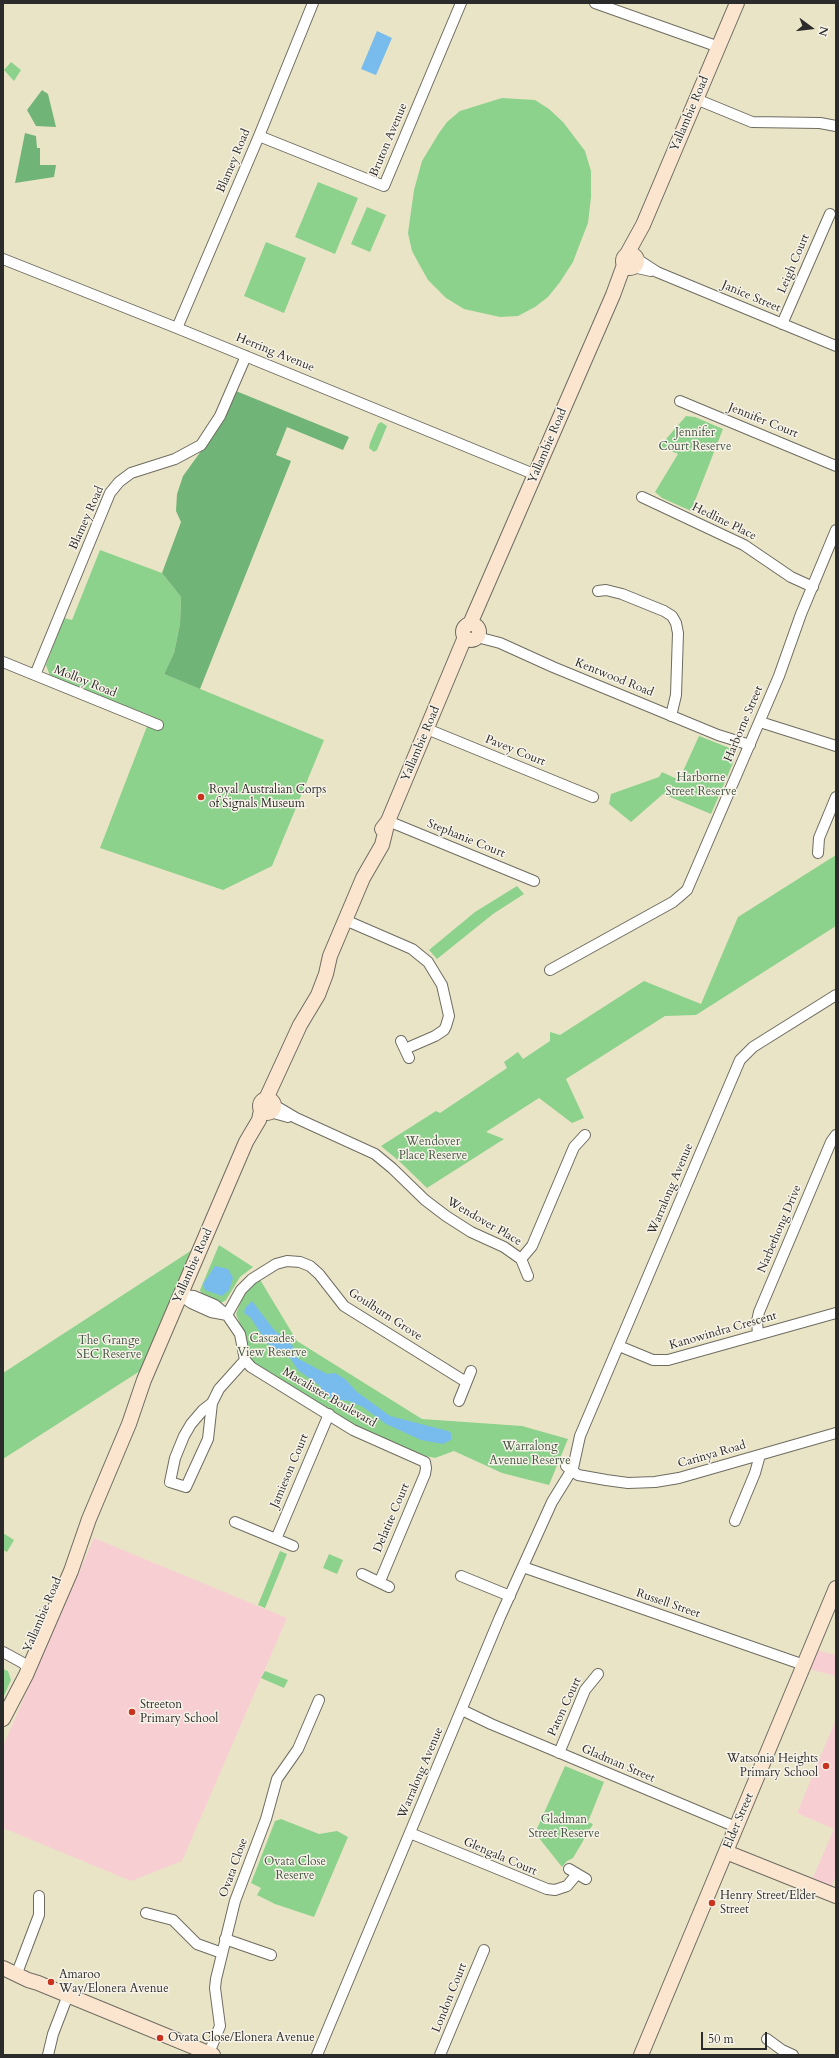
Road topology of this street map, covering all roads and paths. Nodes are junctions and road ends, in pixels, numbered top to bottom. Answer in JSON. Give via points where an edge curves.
{"nodes":[{"id":1,"x":313,"y":3,"type":"edge"},
{"id":2,"x":461,"y":3,"type":"edge"},
{"id":3,"x":595,"y":3,"type":"edge"},
{"id":4,"x":738,"y":3,"type":"edge"},
{"id":5,"x":719,"y":46,"type":"junction"},
{"id":6,"x":696,"y":99,"type":"junction"},
{"id":7,"x":836,"y":126,"type":"edge"},
{"id":8,"x":259,"y":136,"type":"junction"},
{"id":9,"x":830,"y":214,"type":"dead end"},
{"id":10,"x":3,"y":259,"type":"edge"},
{"id":11,"x":632,"y":262,"type":"junction"},
{"id":12,"x":782,"y":324,"type":"junction"},
{"id":13,"x":177,"y":328,"type":"junction"},
{"id":14,"x":836,"y":346,"type":"edge"},
{"id":15,"x":246,"y":356,"type":"junction"},
{"id":16,"x":680,"y":401,"type":"dead end"},
{"id":17,"x":836,"y":466,"type":"edge"},
{"id":18,"x":536,"y":475,"type":"junction"},
{"id":19,"x":642,"y":497,"type":"dead end"},
{"id":20,"x":836,"y":530,"type":"edge"},
{"id":21,"x":813,"y":587,"type":"junction"},
{"id":22,"x":598,"y":591,"type":"dead end"},
{"id":23,"x":474,"y":632,"type":"junction"},
{"id":24,"x":3,"y":662,"type":"edge"},
{"id":25,"x":35,"y":675,"type":"junction"},
{"id":26,"x":671,"y":716,"type":"junction"},
{"id":27,"x":761,"y":718,"type":"junction"},
{"id":28,"x":158,"y":725,"type":"dead end"},
{"id":29,"x":427,"y":729,"type":"junction"},
{"id":30,"x":836,"y":746,"type":"edge"},
{"id":31,"x":748,"y":748,"type":"junction"},
{"id":32,"x":593,"y":797,"type":"dead end"},
{"id":33,"x":836,"y":797,"type":"edge"},
{"id":34,"x":388,"y":821,"type":"junction"},
{"id":35,"x":818,"y":853,"type":"dead end"},
{"id":36,"x":534,"y":881,"type":"dead end"},
{"id":37,"x":345,"y":920,"type":"junction"},
{"id":38,"x":550,"y":970,"type":"dead end"},
{"id":39,"x":836,"y":994,"type":"edge"},
{"id":40,"x":405,"y":1049,"type":"dead end"},
{"id":41,"x":269,"y":1107,"type":"junction"},
{"id":42,"x":585,"y":1135,"type":"dead end"},
{"id":43,"x":836,"y":1135,"type":"edge"},
{"id":44,"x":521,"y":1259,"type":"junction"},
{"id":45,"x":528,"y":1276,"type":"dead end"},
{"id":46,"x":185,"y":1297,"type":"junction"},
{"id":47,"x":836,"y":1313,"type":"edge"},
{"id":48,"x":227,"y":1315,"type":"junction"},
{"id":49,"x":758,"y":1335,"type":"junction"},
{"id":50,"x":619,"y":1346,"type":"junction"},
{"id":51,"x":245,"y":1360,"type":"junction"},
{"id":52,"x":471,"y":1370,"type":"dead end"},
{"id":53,"x":466,"y":1382,"type":"junction"},
{"id":54,"x":459,"y":1401,"type":"dead end"},
{"id":55,"x":212,"y":1403,"type":"junction"},
{"id":56,"x":329,"y":1414,"type":"junction"},
{"id":57,"x":836,"y":1433,"type":"edge"},
{"id":58,"x":760,"y":1455,"type":"junction"},
{"id":59,"x":426,"y":1464,"type":"joint"},
{"id":60,"x":570,"y":1468,"type":"junction"},
{"id":61,"x":735,"y":1521,"type":"dead end"},
{"id":62,"x":235,"y":1522,"type":"dead end"},
{"id":63,"x":276,"y":1539,"type":"junction"},
{"id":64,"x":293,"y":1546,"type":"dead end"},
{"id":65,"x":523,"y":1567,"type":"junction"},
{"id":66,"x":362,"y":1574,"type":"dead end"},
{"id":67,"x":461,"y":1576,"type":"dead end"},
{"id":68,"x":380,"y":1581,"type":"junction"},
{"id":69,"x":389,"y":1587,"type":"dead end"},
{"id":70,"x":836,"y":1588,"type":"edge"},
{"id":71,"x":510,"y":1596,"type":"junction"},
{"id":72,"x":3,"y":1652,"type":"edge"},
{"id":73,"x":3,"y":1659,"type":"edge"},
{"id":74,"x":804,"y":1665,"type":"junction"},
{"id":75,"x":24,"y":1666,"type":"junction"},
{"id":76,"x":598,"y":1674,"type":"dead end"},
{"id":77,"x":319,"y":1700,"type":"dead end"},
{"id":78,"x":461,"y":1712,"type":"junction"},
{"id":79,"x":4,"y":1716,"type":"edge"},
{"id":80,"x":559,"y":1753,"type":"junction"},
{"id":81,"x":736,"y":1827,"type":"junction"},
{"id":82,"x":410,"y":1833,"type":"junction"},
{"id":83,"x":726,"y":1852,"type":"junction"},
{"id":84,"x":577,"y":1874,"type":"dead end"},
{"id":85,"x":39,"y":1896,"type":"dead end"},
{"id":86,"x":836,"y":1896,"type":"edge"},
{"id":87,"x":146,"y":1913,"type":"dead end"},
{"id":88,"x":225,"y":1939,"type":"junction"},
{"id":89,"x":484,"y":1950,"type":"dead end"},
{"id":90,"x":222,"y":1953,"type":"junction"},
{"id":91,"x":271,"y":1955,"type":"dead end"},
{"id":92,"x":3,"y":1968,"type":"edge"},
{"id":93,"x":18,"y":1974,"type":"junction"},
{"id":94,"x":68,"y":1995,"type":"junction"},
{"id":95,"x":767,"y":2038,"type":"dead end"},
{"id":96,"x":211,"y":2054,"type":"edge"},
{"id":97,"x":48,"y":2055,"type":"edge"},
{"id":98,"x":317,"y":2055,"type":"edge"},
{"id":99,"x":440,"y":2055,"type":"edge"},
{"id":100,"x":641,"y":2055,"type":"edge"},
{"id":101,"x":793,"y":2055,"type":"edge"}],
"edges":[{"from":1,"to":8,"type":"street","name":"Blamey Road"},
{"from":2,"to":8,"type":"street","name":"Bruton Avenue","via":[[384,186]]},
{"from":3,"to":5,"type":"street"},
{"from":4,"to":5,"type":"street","name":"Yallambie Road"},
{"from":5,"to":6,"type":"street","name":"Yallambie Road"},
{"from":6,"to":7,"type":"street","via":[[752,122],[820,123]]},
{"from":6,"to":11,"type":"street","name":"Yallambie Road","via":[[643,225]]},
{"from":8,"to":13,"type":"street","name":"Blamey Road"},
{"from":9,"to":12,"type":"street","name":"Leigh Court"},
{"from":10,"to":13,"type":"street","name":"Herring Avenue"},
{"from":11,"to":12,"type":"street","name":"Janice Street"},
{"from":11,"to":18,"type":"street","name":"Yallambie Road","via":[[613,295]]},
{"from":12,"to":14,"type":"street","name":"Janice Street"},
{"from":13,"to":15,"type":"street","name":"Herring Avenue"},
{"from":15,"to":18,"type":"street","name":"Herring Avenue"},
{"from":15,"to":25,"type":"street","name":"Blamey Road","via":[[220,416],[201,445],[171,461],[130,473],[110,493]]},
{"from":16,"to":17,"type":"street","name":"Jennifer Court"},
{"from":18,"to":23,"type":"street","name":"Yallambie Road","via":[[483,598]]},
{"from":19,"to":21,"type":"street","name":"Hedline Place","via":[[744,544],[791,576]]},
{"from":20,"to":21,"type":"street","name":"Harborne Street"},
{"from":21,"to":27,"type":"street","name":"Harborne Street"},
{"from":22,"to":26,"type":"street","via":[[618,592],[672,616],[678,633],[676,695]]},
{"from":23,"to":26,"type":"street","name":"Kentwood Road"},
{"from":23,"to":29,"type":"street","name":"Yallambie Road","via":[[454,667]]},
{"from":24,"to":25,"type":"street","name":"Molloy Road"},
{"from":25,"to":28,"type":"street","name":"Molloy Road"},
{"from":26,"to":31,"type":"street","name":"Kentwood Road"},
{"from":27,"to":30,"type":"street","via":[[803,736]]},
{"from":27,"to":31,"type":"street","name":"Harborne Street"},
{"from":29,"to":32,"type":"street","name":"Pavey Court"},
{"from":29,"to":34,"type":"street","name":"Yallambie Road"},
{"from":31,"to":38,"type":"street","name":"Harborne Street","via":[[683,895]]},
{"from":33,"to":35,"type":"street","via":[[818,838]]},
{"from":34,"to":36,"type":"street","name":"Stephanie Court"},
{"from":34,"to":37,"type":"street","name":"Yallambie Road","via":[[368,857],[363,878]]},
{"from":37,"to":40,"type":"street","via":[[412,949],[428,962],[442,985],[449,1016],[446,1026],[435,1036]]},
{"from":37,"to":41,"type":"street","name":"Yallambie Road","via":[[330,956],[313,984]]},
{"from":39,"to":50,"type":"street","name":"Warralong Avenue","via":[[753,1047],[740,1060]]},
{"from":41,"to":44,"type":"street","name":"Wendover Place","via":[[375,1154],[446,1216],[471,1232],[508,1249]]},
{"from":41,"to":46,"type":"street","name":"Yallambie Road"},
{"from":42,"to":44,"type":"street","name":"Wendover Place","via":[[574,1147],[532,1246]]},
{"from":43,"to":49,"type":"street","name":"Narbethong Drive","via":[[759,1312]]},
{"from":44,"to":45,"type":"street","name":"Wendover Place"},
{"from":46,"to":48,"type":"street","via":[[215,1305]]},
{"from":46,"to":75,"type":"street","name":"Yallambie Road","via":[[151,1382],[129,1424],[88,1519],[74,1564]]},
{"from":47,"to":49,"type":"street","name":"Kanowindra Crescent"},
{"from":48,"to":51,"type":"street","via":[[240,1334]]},
{"from":48,"to":53,"type":"street","name":"Goulburn Grove","via":[[241,1290],[252,1278],[282,1262],[300,1262],[319,1274],[344,1306]]},
{"from":49,"to":50,"type":"street","name":"Kanowindra Crescent","via":[[662,1361],[647,1358]]},
{"from":50,"to":60,"type":"street","name":"Warralong Avenue","via":[[572,1449]]},
{"from":51,"to":55,"type":"street","via":[[219,1388]]},
{"from":51,"to":56,"type":"street","name":"Macalister Boulevard","via":[[251,1367]]},
{"from":52,"to":53,"type":"street"},
{"from":53,"to":54,"type":"street"},
{"from":55,"to":55,"type":"street","via":[[208,1439],[186,1487],[170,1482],[175,1458],[184,1436],[195,1419]]},
{"from":56,"to":59,"type":"street","name":"Macalister Boulevard","via":[[360,1433],[418,1458]]},
{"from":56,"to":63,"type":"street","name":"Jamieson Court"},
{"from":57,"to":58,"type":"street","name":"Carinya Road"},
{"from":58,"to":60,"type":"street","name":"Carinya Road","via":[[679,1478],[655,1482],[628,1483],[593,1477]]},
{"from":58,"to":61,"type":"street"},
{"from":59,"to":68,"type":"street","name":"Delatite Court","via":[[425,1474]]},
{"from":60,"to":65,"type":"street","name":"Warralong Avenue","via":[[556,1486],[552,1502]]},
{"from":62,"to":63,"type":"street"},
{"from":63,"to":64,"type":"street"},
{"from":65,"to":71,"type":"street","name":"Warralong Avenue"},
{"from":65,"to":74,"type":"street","name":"Russell Street"},
{"from":66,"to":68,"type":"street"},
{"from":67,"to":71,"type":"street"},
{"from":68,"to":69,"type":"street"},
{"from":70,"to":74,"type":"street","name":"Elder Street"},
{"from":71,"to":78,"type":"street","name":"Warralong Avenue"},
{"from":72,"to":75,"type":"street"},
{"from":73,"to":75,"type":"street"},
{"from":74,"to":81,"type":"street","name":"Elder Street"},
{"from":75,"to":79,"type":"street","name":"Yallambie Road"},
{"from":76,"to":80,"type":"street","name":"Paton Court","via":[[585,1690]]},
{"from":77,"to":88,"type":"street","name":"Ovata Close","via":[[298,1749],[281,1772],[275,1786],[266,1819],[235,1901]]},
{"from":78,"to":80,"type":"street","name":"Gladman Street"},
{"from":78,"to":82,"type":"street","name":"Warralong Avenue"},
{"from":80,"to":81,"type":"street","name":"Gladman Street"},
{"from":81,"to":83,"type":"street","name":"Elder Street"},
{"from":82,"to":84,"type":"street","name":"Glengala Court","via":[[547,1889],[555,1890],[566,1886]]},
{"from":82,"to":98,"type":"street","name":"Warralong Avenue"},
{"from":83,"to":86,"type":"street"},
{"from":83,"to":100,"type":"street","name":"Elder Street"},
{"from":85,"to":93,"type":"street","via":[[40,1915]]},
{"from":87,"to":90,"type":"street","via":[[173,1920],[197,1944]]},
{"from":88,"to":90,"type":"street","name":"Ovata Close"},
{"from":88,"to":91,"type":"street"},
{"from":89,"to":99,"type":"street","name":"London Court"},
{"from":90,"to":96,"type":"street","name":"Ovata Close","via":[[215,1988],[220,2026]]},
{"from":92,"to":93,"type":"street"},
{"from":93,"to":94,"type":"street"},
{"from":94,"to":96,"type":"street"},
{"from":94,"to":97,"type":"street"},
{"from":95,"to":101,"type":"street"}]}
